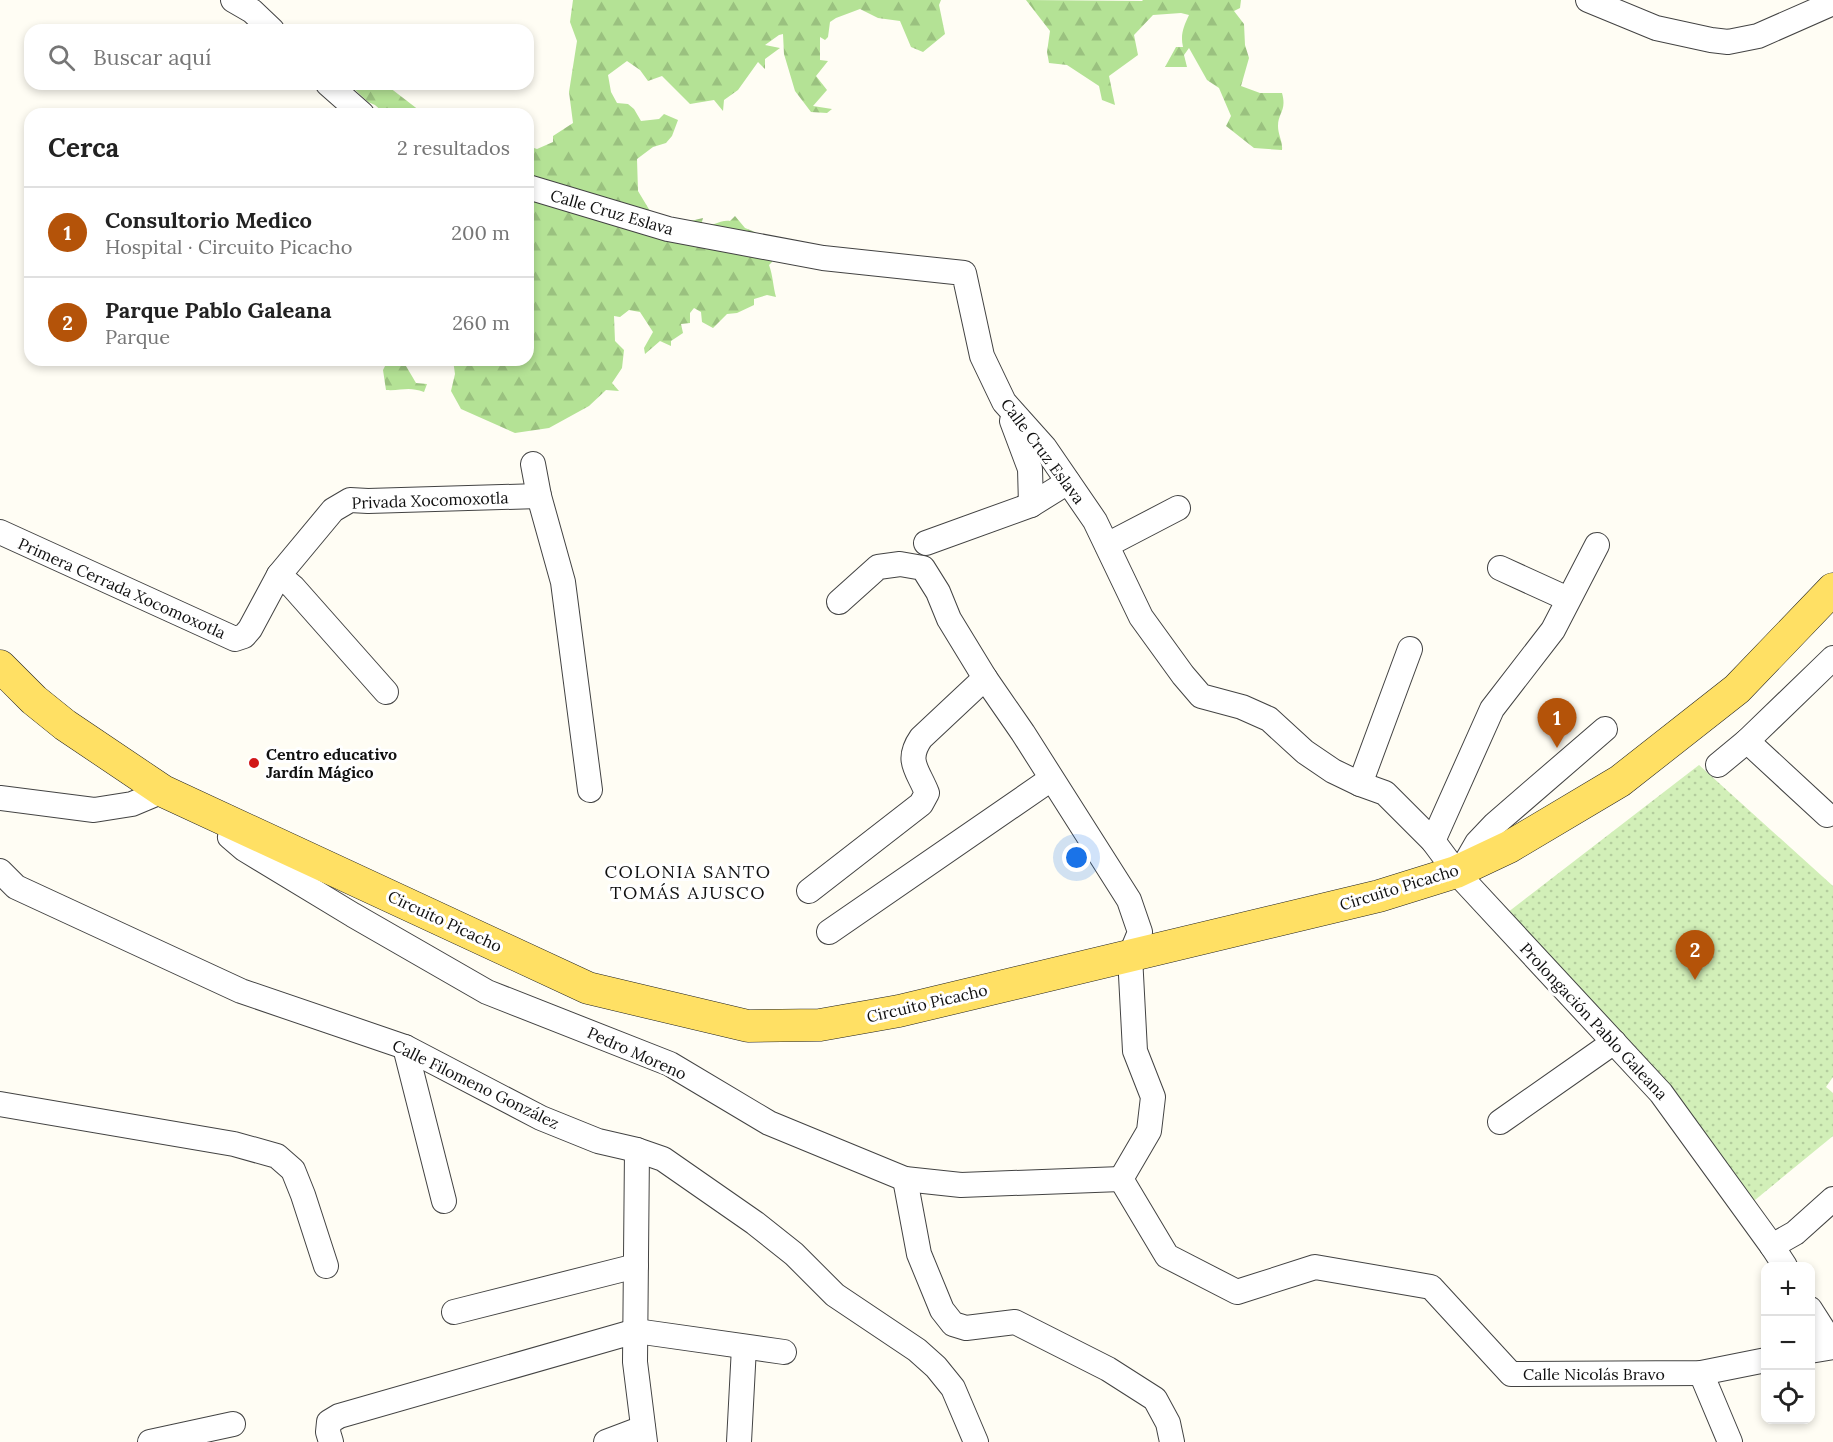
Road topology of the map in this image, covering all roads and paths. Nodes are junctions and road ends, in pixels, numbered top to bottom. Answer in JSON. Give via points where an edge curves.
{"nodes":[{"id":1,"x":1588,"y":0,"type":"edge"},
{"id":2,"x":1833,"y":3,"type":"edge"},
{"id":3,"x":248,"y":4,"type":"edge"},
{"id":4,"x":266,"y":24,"type":"edge"},
{"id":5,"x":335,"y":90,"type":"edge"},
{"id":6,"x":355,"y":108,"type":"edge"},
{"id":7,"x":534,"y":189,"type":"edge"},
{"id":8,"x":1004,"y":402,"type":"junction"},
{"id":9,"x":533,"y":464,"type":"dead end"},
{"id":10,"x":1068,"y":482,"type":"junction"},
{"id":11,"x":539,"y":496,"type":"junction"},
{"id":12,"x":1031,"y":505,"type":"junction"},
{"id":13,"x":1178,"y":508,"type":"dead end"},
{"id":14,"x":0,"y":532,"type":"edge"},
{"id":15,"x":926,"y":543,"type":"dead end"},
{"id":16,"x":1107,"y":545,"type":"junction"},
{"id":17,"x":1598,"y":545,"type":"dead end"},
{"id":18,"x":1500,"y":568,"type":"dead end"},
{"id":19,"x":279,"y":575,"type":"junction"},
{"id":20,"x":1833,"y":589,"type":"edge"},
{"id":21,"x":1568,"y":599,"type":"junction"},
{"id":22,"x":839,"y":602,"type":"dead end"},
{"id":23,"x":244,"y":636,"type":"joint"},
{"id":24,"x":1410,"y":649,"type":"dead end"},
{"id":25,"x":1833,"y":658,"type":"edge"},
{"id":26,"x":0,"y":666,"type":"edge"},
{"id":27,"x":985,"y":678,"type":"junction"},
{"id":28,"x":386,"y":692,"type":"dead end"},
{"id":29,"x":1605,"y":729,"type":"dead end"},
{"id":30,"x":1747,"y":741,"type":"junction"},
{"id":31,"x":1718,"y":765,"type":"dead end"},
{"id":32,"x":1051,"y":779,"type":"junction"},
{"id":33,"x":1360,"y":784,"type":"junction"},
{"id":34,"x":590,"y":790,"type":"dead end"},
{"id":35,"x":163,"y":791,"type":"junction"},
{"id":36,"x":0,"y":798,"type":"edge"},
{"id":37,"x":1827,"y":815,"type":"dead end"},
{"id":38,"x":234,"y":823,"type":"junction"},
{"id":39,"x":1433,"y":841,"type":"junction"},
{"id":40,"x":1459,"y":870,"type":"junction"},
{"id":41,"x":0,"y":871,"type":"edge"},
{"id":42,"x":809,"y":891,"type":"dead end"},
{"id":43,"x":829,"y":933,"type":"dead end"},
{"id":44,"x":1130,"y":956,"type":"junction"},
{"id":45,"x":1614,"y":1042,"type":"junction"},
{"id":46,"x":405,"y":1047,"type":"junction"},
{"id":47,"x":0,"y":1104,"type":"edge"},
{"id":48,"x":1500,"y":1122,"type":"dead end"},
{"id":49,"x":638,"y":1150,"type":"junction"},
{"id":50,"x":905,"y":1179,"type":"junction"},
{"id":51,"x":1121,"y":1179,"type":"junction"},
{"id":52,"x":1833,"y":1199,"type":"edge"},
{"id":53,"x":444,"y":1201,"type":"dead end"},
{"id":54,"x":1778,"y":1256,"type":"edge"},
{"id":55,"x":326,"y":1266,"type":"dead end"},
{"id":56,"x":636,"y":1266,"type":"junction"},
{"id":57,"x":454,"y":1312,"type":"dead end"},
{"id":58,"x":1814,"y":1316,"type":"edge"},
{"id":59,"x":636,"y":1331,"type":"junction"},
{"id":60,"x":1833,"y":1346,"type":"edge"},
{"id":61,"x":744,"y":1347,"type":"junction"},
{"id":62,"x":1815,"y":1351,"type":"edge"},
{"id":63,"x":784,"y":1352,"type":"dead end"},
{"id":64,"x":1761,"y":1361,"type":"edge"},
{"id":65,"x":1701,"y":1373,"type":"junction"},
{"id":66,"x":233,"y":1424,"type":"dead end"},
{"id":67,"x":644,"y":1435,"type":"edge"},
{"id":68,"x":150,"y":1442,"type":"edge"},
{"id":69,"x":331,"y":1442,"type":"edge"},
{"id":70,"x":606,"y":1442,"type":"edge"},
{"id":71,"x":740,"y":1442,"type":"edge"},
{"id":72,"x":976,"y":1442,"type":"edge"},
{"id":73,"x":1172,"y":1442,"type":"edge"},
{"id":74,"x":1730,"y":1442,"type":"edge"}],
"edges":[{"from":1,"to":2,"type":"street","via":[[1656,28],[1728,42],[1758,36]]},
{"from":3,"to":4,"type":"street"},
{"from":5,"to":6,"type":"street"},
{"from":7,"to":8,"type":"street","name":"Calle Cruz Eslava","via":[[668,229],[823,258],[964,273],[982,356]]},
{"from":8,"to":10,"type":"street","name":"Calle Cruz Eslava"},
{"from":8,"to":12,"type":"street","via":[[1030,469]]},
{"from":9,"to":11,"type":"street"},
{"from":10,"to":12,"type":"street"},
{"from":10,"to":16,"type":"street","name":"Calle Cruz Eslava"},
{"from":11,"to":19,"type":"street","name":"Privada Xocomoxotla","via":[[350,500],[333,510]]},
{"from":11,"to":34,"type":"street","via":[[562,582]]},
{"from":12,"to":15,"type":"street"},
{"from":13,"to":16,"type":"street"},
{"from":14,"to":23,"type":"street","name":"Primera Cerrada Xocomoxotla","via":[[235,639]]},
{"from":16,"to":33,"type":"street","name":"Calle Cruz Eslava","via":[[1141,617],[1201,696],[1269,719],[1305,752]]},
{"from":17,"to":21,"type":"street"},
{"from":18,"to":21,"type":"street"},
{"from":19,"to":23,"type":"street","name":"Privada Xocomoxotla"},
{"from":19,"to":28,"type":"street"},
{"from":20,"to":40,"type":"main road","name":"Circuito Picacho","via":[[1737,689],[1620,781],[1509,847]]},
{"from":21,"to":39,"type":"street","via":[[1553,630],[1492,709]]},
{"from":22,"to":27,"type":"street","via":[[878,567],[900,564],[923,568]]},
{"from":24,"to":33,"type":"street"},
{"from":25,"to":30,"type":"street"},
{"from":26,"to":35,"type":"main road","name":"Circuito Picacho","via":[[66,726]]},
{"from":27,"to":32,"type":"street"},
{"from":27,"to":42,"type":"street","via":[[913,749],[912,760],[927,794],[921,804]]},
{"from":29,"to":40,"type":"street","via":[[1495,824]]},
{"from":30,"to":31,"type":"street"},
{"from":30,"to":37,"type":"street"},
{"from":32,"to":43,"type":"street"},
{"from":32,"to":44,"type":"street","via":[[1129,900],[1140,932]]},
{"from":33,"to":39,"type":"street","name":"Calle Cruz Eslava","via":[[1384,793]]},
{"from":35,"to":36,"type":"street","via":[[132,804],[94,810]]},
{"from":35,"to":38,"type":"main road","name":"Circuito Picacho"},
{"from":38,"to":44,"type":"main road","name":"Circuito Picacho","via":[[588,988],[748,1026],[820,1025],[899,1011]]},
{"from":38,"to":50,"type":"street","name":"Pedro Moreno","via":[[230,837],[244,849],[487,992],[670,1064],[769,1123]]},
{"from":39,"to":40,"type":"street","name":"Calle Cruz Eslava"},
{"from":40,"to":44,"type":"main road","name":"Circuito Picacho","via":[[1379,896]]},
{"from":40,"to":45,"type":"street","name":"Prolongación Pablo Galeana"},
{"from":41,"to":46,"type":"street","name":"Calle Filomeno González","via":[[16,887],[241,991]]},
{"from":44,"to":51,"type":"street","via":[[1135,1051],[1153,1097],[1149,1131]]},
{"from":45,"to":48,"type":"street"},
{"from":45,"to":54,"type":"street","name":"Prolongación Pablo Galeana","via":[[1661,1093]]},
{"from":46,"to":49,"type":"street","name":"Calle Filomeno González","via":[[541,1119],[598,1141]]},
{"from":46,"to":53,"type":"street"},
{"from":47,"to":55,"type":"street","via":[[234,1144],[277,1156],[293,1170]]},
{"from":49,"to":56,"type":"street"},
{"from":49,"to":72,"type":"street","name":"Calle Filomeno González","via":[[663,1159],[717,1195],[794,1254],[836,1295],[917,1350],[953,1388]]},
{"from":50,"to":51,"type":"street","name":"Pedro Moreno","via":[[961,1185]]},
{"from":50,"to":73,"type":"street","via":[[919,1254],[942,1310],[953,1324],[966,1328],[1015,1322],[1108,1369],[1155,1399],[1168,1423]]},
{"from":51,"to":65,"type":"street","name":"Calle Nicolás Bravo","via":[[1167,1256],[1237,1292],[1315,1267],[1431,1287],[1511,1374]]},
{"from":52,"to":54,"type":"street","via":[[1795,1233]]},
{"from":56,"to":57,"type":"street"},
{"from":56,"to":59,"type":"street"},
{"from":58,"to":60,"type":"street"},
{"from":59,"to":61,"type":"street"},
{"from":59,"to":67,"type":"street","via":[[635,1362]]},
{"from":59,"to":69,"type":"street","via":[[339,1416],[329,1422]]},
{"from":60,"to":62,"type":"street"},
{"from":61,"to":63,"type":"street"},
{"from":61,"to":71,"type":"street"},
{"from":64,"to":65,"type":"street","name":"Calle Nicolás Bravo"},
{"from":65,"to":74,"type":"street"},
{"from":66,"to":68,"type":"street"},
{"from":67,"to":70,"type":"street"}]}
